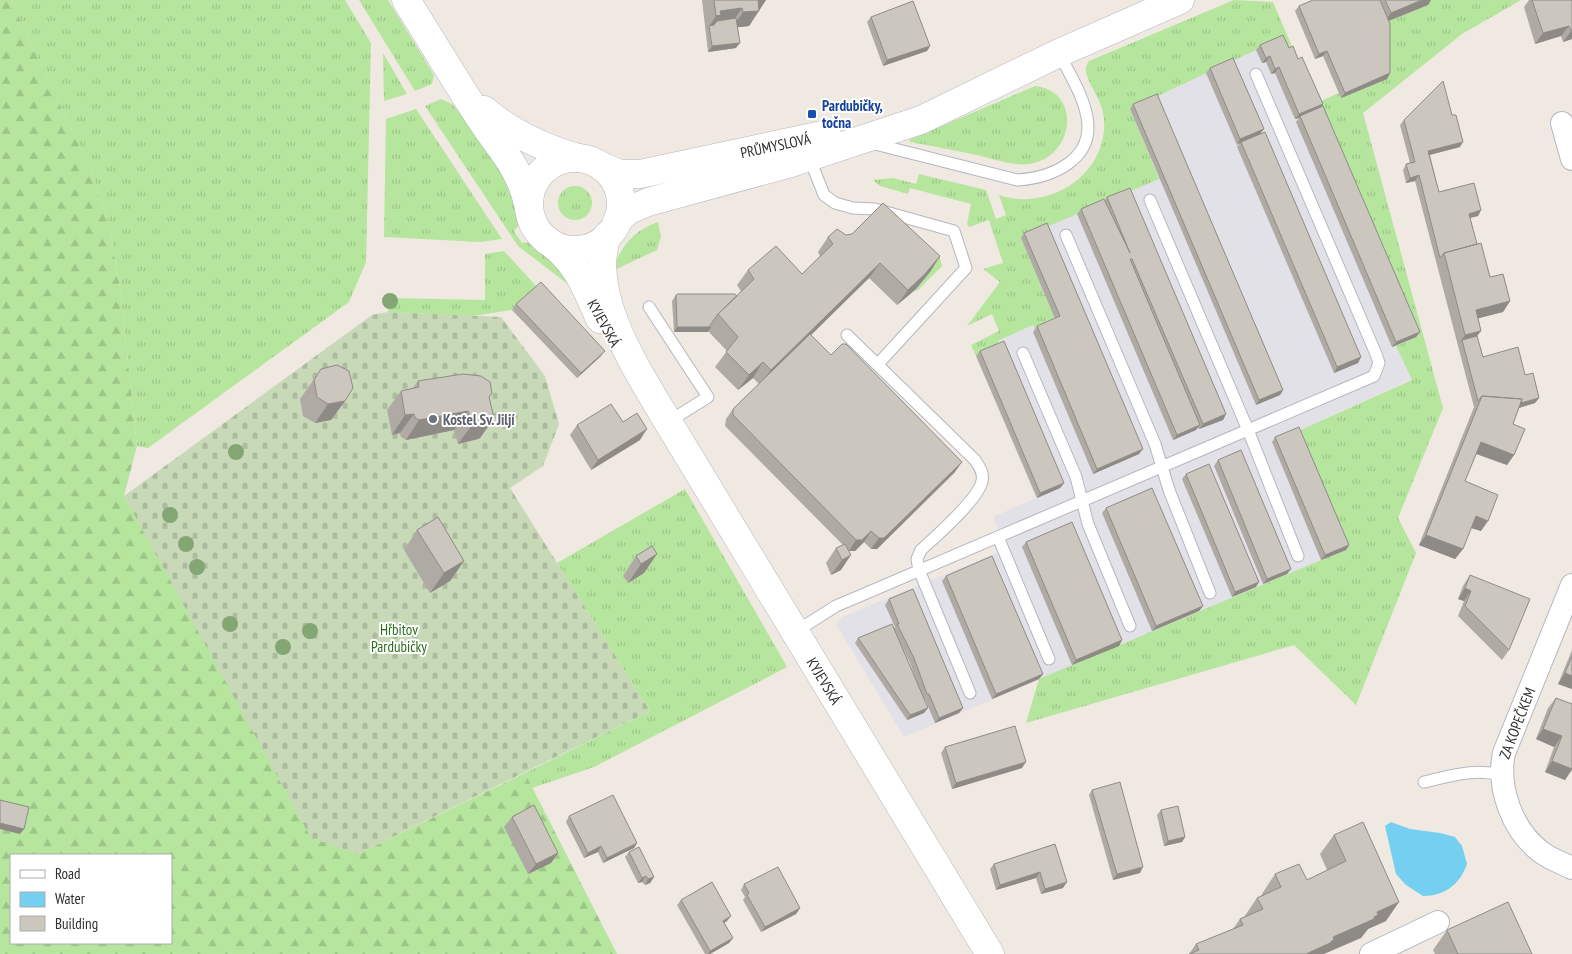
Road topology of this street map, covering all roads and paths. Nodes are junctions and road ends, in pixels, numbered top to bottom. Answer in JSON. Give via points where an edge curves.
{"nodes":[{"id":1,"x":406,"y":0,"type":"edge"},
{"id":2,"x":1180,"y":0,"type":"edge"},
{"id":3,"x":1059,"y":53,"type":"junction"},
{"id":4,"x":1256,"y":74,"type":"dead end"},
{"id":5,"x":455,"y":80,"type":"junction"},
{"id":6,"x":1562,"y":123,"type":"dead end"},
{"id":7,"x":862,"y":140,"type":"junction"},
{"id":8,"x":809,"y":157,"type":"junction"},
{"id":9,"x":1572,"y":159,"type":"edge"},
{"id":10,"x":590,"y":162,"type":"junction"},
{"id":11,"x":1150,"y":200,"type":"dead end"},
{"id":12,"x":530,"y":210,"type":"junction"},
{"id":13,"x":612,"y":228,"type":"junction"},
{"id":14,"x":1066,"y":234,"type":"dead end"},
{"id":15,"x":548,"y":240,"type":"junction"},
{"id":16,"x":650,"y":307,"type":"dead end"},
{"id":17,"x":847,"y":335,"type":"dead end"},
{"id":18,"x":1023,"y":353,"type":"dead end"},
{"id":19,"x":878,"y":364,"type":"junction"},
{"id":20,"x":664,"y":415,"type":"junction"},
{"id":21,"x":1248,"y":430,"type":"junction"},
{"id":22,"x":1162,"y":467,"type":"junction"},
{"id":23,"x":1082,"y":501,"type":"junction"},
{"id":24,"x":998,"y":537,"type":"junction"},
{"id":25,"x":1298,"y":556,"type":"dead end"},
{"id":26,"x":919,"y":570,"type":"junction"},
{"id":27,"x":1572,"y":585,"type":"edge"},
{"id":28,"x":1210,"y":593,"type":"dead end"},
{"id":29,"x":1130,"y":626,"type":"dead end"},
{"id":30,"x":794,"y":632,"type":"junction"},
{"id":31,"x":1050,"y":659,"type":"dead end"},
{"id":32,"x":970,"y":693,"type":"dead end"},
{"id":33,"x":1501,"y":775,"type":"junction"},
{"id":34,"x":1424,"y":782,"type":"dead end"},
{"id":35,"x":1572,"y":868,"type":"edge"},
{"id":36,"x":1438,"y":922,"type":"dead end"},
{"id":37,"x":990,"y":954,"type":"edge"},
{"id":38,"x":1371,"y":954,"type":"edge"}],
"edges":[{"from":1,"to":5,"type":"street"},
{"from":2,"to":3,"type":"street","name":"PRŮMYSLOVÁ"},
{"from":3,"to":7,"type":"street","name":"PRŮMYSLOVÁ","via":[[937,113]]},
{"from":3,"to":7,"type":"lane","via":[[1078,93],[1088,134],[1082,150],[1069,164],[1055,172],[1040,178],[1017,180]]},
{"from":3,"to":10,"type":"street","name":"PRŮMYSLOVÁ","via":[[883,116],[793,142],[640,174],[620,174]]},
{"from":4,"to":21,"type":"lane","via":[[1379,363],[1374,376]]},
{"from":5,"to":10,"type":"street","via":[[508,129],[538,144]]},
{"from":5,"to":12,"type":"street","via":[[516,168]]},
{"from":6,"to":9,"type":"street"},
{"from":7,"to":8,"type":"street","name":"PRŮMYSLOVÁ"},
{"from":8,"to":13,"type":"street","name":"PRŮMYSLOVÁ","via":[[648,202],[627,211]]},
{"from":8,"to":19,"type":"lane","via":[[824,195],[835,204],[875,209],[954,231],[966,268]]},
{"from":10,"to":12,"type":"street","via":[[562,160],[545,169],[534,183]]},
{"from":10,"to":13,"type":"street","via":[[618,187],[621,203]]},
{"from":11,"to":21,"type":"lane"},
{"from":12,"to":15,"type":"street","via":[[538,230]]},
{"from":13,"to":15,"type":"street","via":[[592,246],[574,249]]},
{"from":13,"to":20,"type":"street","name":"KYJEVSKÁ","via":[[602,250],[610,306],[626,347]]},
{"from":14,"to":22,"type":"lane"},
{"from":15,"to":20,"type":"street","name":"KYJEVSKÁ","via":[[577,269],[608,334]]},
{"from":16,"to":20,"type":"lane","via":[[708,397]]},
{"from":17,"to":19,"type":"lane"},
{"from":18,"to":23,"type":"lane","via":[[1076,477]]},
{"from":19,"to":26,"type":"lane","via":[[975,460],[983,477],[974,497],[921,550],[917,559]]},
{"from":20,"to":30,"type":"street","name":"KYJEVSKÁ"},
{"from":21,"to":22,"type":"lane"},
{"from":21,"to":25,"type":"lane"},
{"from":22,"to":23,"type":"lane"},
{"from":22,"to":28,"type":"lane"},
{"from":23,"to":24,"type":"lane"},
{"from":23,"to":29,"type":"lane","via":[[1088,524]]},
{"from":24,"to":26,"type":"lane"},
{"from":24,"to":31,"type":"lane"},
{"from":26,"to":30,"type":"lane","via":[[836,606]]},
{"from":26,"to":32,"type":"lane"},
{"from":27,"to":33,"type":"street","name":"ZA KOPEČKEM","via":[[1504,753]]},
{"from":30,"to":37,"type":"street","name":"KYJEVSKÁ"},
{"from":33,"to":34,"type":"lane","via":[[1467,772]]},
{"from":33,"to":35,"type":"street","name":"ZA KOPEČKEM","via":[[1510,808],[1533,846]]},
{"from":36,"to":38,"type":"street"}]}
